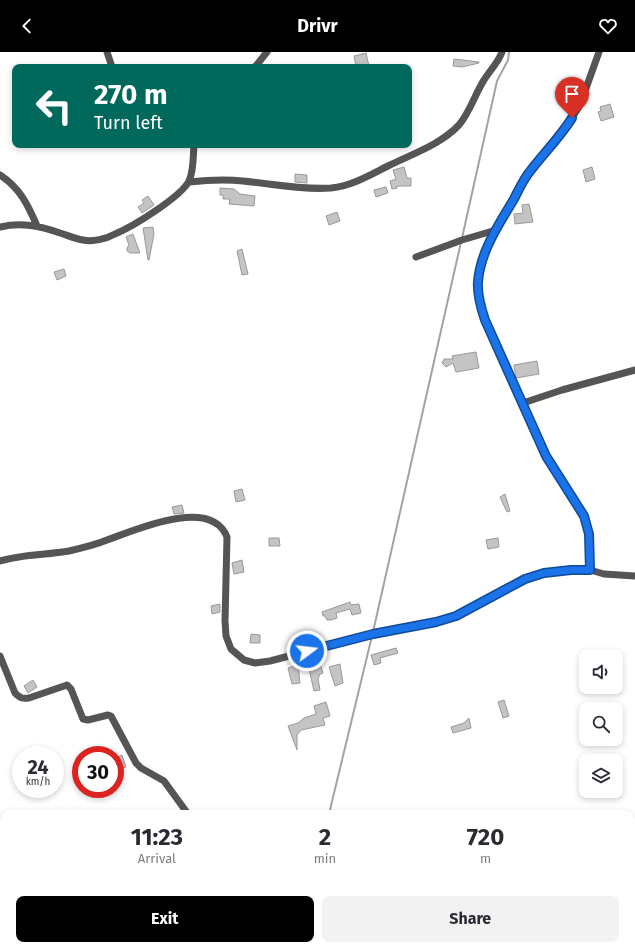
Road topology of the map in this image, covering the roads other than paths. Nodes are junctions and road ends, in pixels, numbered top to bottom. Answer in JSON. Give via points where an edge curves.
{"nodes":[{"id":1,"x":107,"y":52,"type":"edge"},
{"id":2,"x":267,"y":52,"type":"edge"},
{"id":3,"x":502,"y":52,"type":"edge"},
{"id":4,"x":599,"y":52,"type":"edge"},
{"id":5,"x":111,"y":64,"type":"edge"},
{"id":6,"x":257,"y":64,"type":"edge"},
{"id":7,"x":194,"y":148,"type":"edge"},
{"id":8,"x":0,"y":175,"type":"edge"},
{"id":9,"x":188,"y":182,"type":"junction"},
{"id":10,"x":37,"y":226,"type":"junction"},
{"id":11,"x":0,"y":227,"type":"edge"},
{"id":12,"x":496,"y":230,"type":"junction"},
{"id":13,"x":416,"y":257,"type":"dead end"},
{"id":14,"x":635,"y":370,"type":"edge"},
{"id":15,"x":523,"y":403,"type":"junction"},
{"id":16,"x":0,"y":561,"type":"edge"},
{"id":17,"x":590,"y":570,"type":"junction"},
{"id":18,"x":635,"y":576,"type":"edge"},
{"id":19,"x":0,"y":656,"type":"edge"},
{"id":20,"x":185,"y":810,"type":"edge"}],
"edges":[{"from":1,"to":5,"type":"street"},
{"from":2,"to":6,"type":"street"},
{"from":3,"to":9,"type":"street","via":[[482,83],[469,110],[449,134],[425,149],[366,177],[331,188],[288,187],[227,180]]},
{"from":4,"to":12,"type":"street","via":[[580,105],[564,130],[530,171]]},
{"from":7,"to":9,"type":"street"},
{"from":8,"to":10,"type":"street","via":[[12,182],[21,193]]},
{"from":9,"to":10,"type":"street","via":[[178,194],[138,222],[103,239],[82,240]]},
{"from":10,"to":11,"type":"street","via":[[11,224]]},
{"from":12,"to":13,"type":"street"},
{"from":12,"to":15,"type":"street","via":[[480,269],[480,305]]},
{"from":14,"to":15,"type":"street"},
{"from":15,"to":17,"type":"street","via":[[546,456],[584,516],[589,534]]},
{"from":16,"to":17,"type":"street","via":[[69,551],[152,523],[196,517],[210,520],[221,527],[227,537],[226,636],[231,649],[237,655],[255,663],[456,616],[525,579],[544,573]]},
{"from":17,"to":18,"type":"street"},
{"from":19,"to":20,"type":"street","via":[[19,697],[29,698],[67,685],[83,719],[111,716],[136,763],[164,782]]}]}
